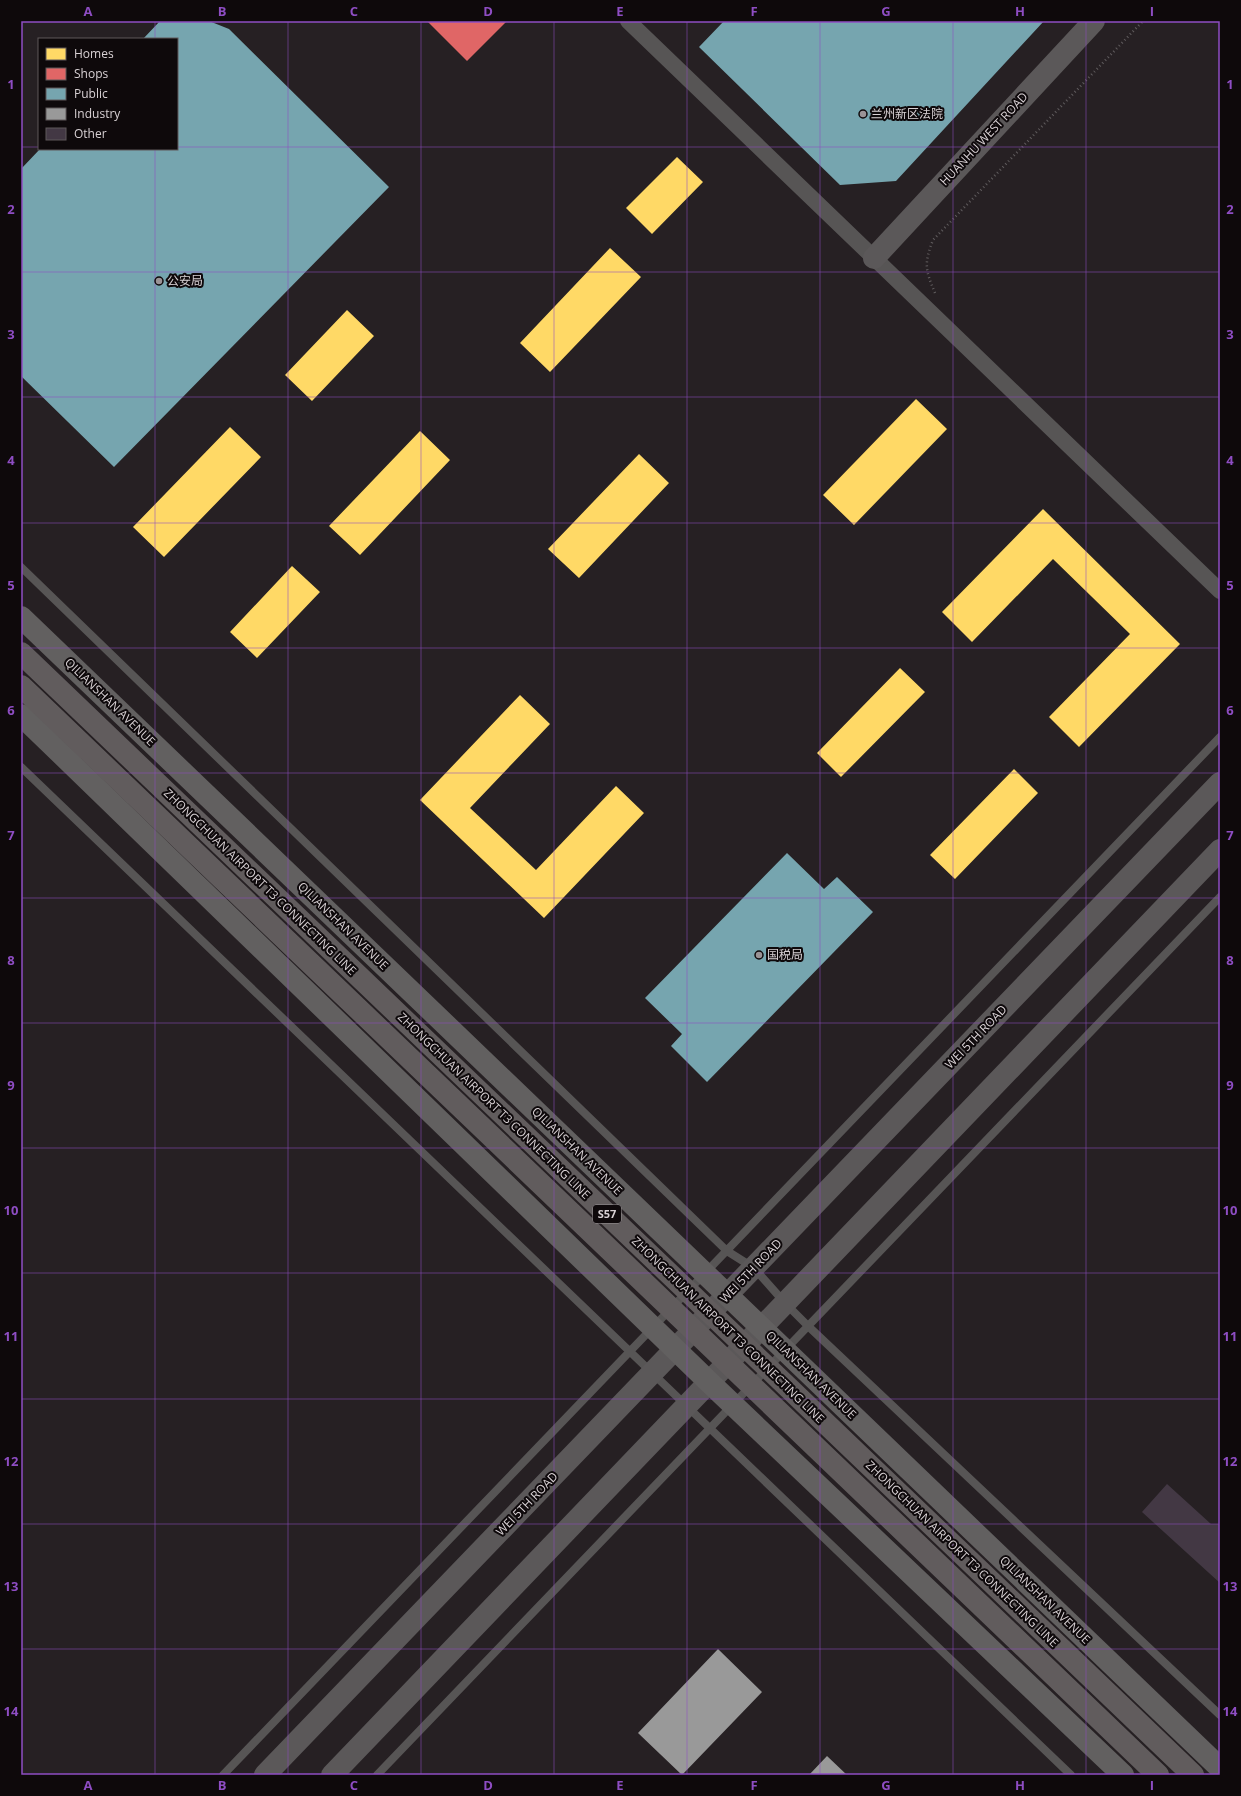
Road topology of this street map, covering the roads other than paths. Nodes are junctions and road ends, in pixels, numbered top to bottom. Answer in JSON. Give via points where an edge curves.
{"nodes":[{"id":1,"x":628,"y":21,"type":"edge"},
{"id":2,"x":1094,"y":21,"type":"edge"},
{"id":3,"x":874,"y":258,"type":"junction"},
{"id":4,"x":21,"y":567,"type":"edge"},
{"id":5,"x":1220,"y":591,"type":"edge"},
{"id":6,"x":21,"y":617,"type":"edge"},
{"id":7,"x":21,"y":653,"type":"edge"},
{"id":8,"x":21,"y":686,"type":"edge"},
{"id":9,"x":21,"y":715,"type":"edge"},
{"id":10,"x":1220,"y":737,"type":"edge"},
{"id":11,"x":21,"y":768,"type":"edge"},
{"id":12,"x":1220,"y":783,"type":"edge"},
{"id":13,"x":1220,"y":850,"type":"edge"},
{"id":14,"x":1220,"y":897,"type":"edge"},
{"id":15,"x":727,"y":1250,"type":"junction"},
{"id":16,"x":754,"y":1268,"type":"junction"},
{"id":17,"x":705,"y":1274,"type":"junction"},
{"id":18,"x":728,"y":1296,"type":"junction"},
{"id":19,"x":785,"y":1303,"type":"junction"},
{"id":20,"x":808,"y":1326,"type":"junction"},
{"id":21,"x":653,"y":1327,"type":"junction"},
{"id":22,"x":761,"y":1328,"type":"junction"},
{"id":23,"x":676,"y":1349,"type":"junction"},
{"id":24,"x":785,"y":1350,"type":"junction"},
{"id":25,"x":630,"y":1352,"type":"junction"},
{"id":26,"x":653,"y":1373,"type":"junction"},
{"id":27,"x":710,"y":1382,"type":"junction"},
{"id":28,"x":733,"y":1404,"type":"junction"},
{"id":29,"x":686,"y":1406,"type":"junction"},
{"id":30,"x":710,"y":1428,"type":"junction"},
{"id":31,"x":1220,"y":1715,"type":"edge"},
{"id":32,"x":1220,"y":1768,"type":"edge"},
{"id":33,"x":223,"y":1775,"type":"edge"},
{"id":34,"x":265,"y":1775,"type":"edge"},
{"id":35,"x":332,"y":1775,"type":"edge"},
{"id":36,"x":377,"y":1775,"type":"edge"},
{"id":37,"x":1071,"y":1775,"type":"edge"},
{"id":38,"x":1123,"y":1775,"type":"edge"},
{"id":39,"x":1158,"y":1775,"type":"edge"},
{"id":40,"x":1193,"y":1775,"type":"edge"}],
"edges":[{"from":1,"to":3,"type":"street"},
{"from":2,"to":3,"type":"street","name":"HUANHU WEST ROAD"},
{"from":3,"to":5,"type":"street"},
{"from":4,"to":15,"type":"lane"},
{"from":6,"to":17,"type":"main road","name":"QILIANSHAN AVENUE"},
{"from":7,"to":40,"type":"highway","name":"ZHONGCHUAN AIRPORT T3 CONNECTING LINE","number":"S57","bridge":true},
{"from":8,"to":39,"type":"highway","name":"ZHONGCHUAN AIRPORT T3 CONNECTING LINE","number":"S57","bridge":true},
{"from":9,"to":21,"type":"main road"},
{"from":10,"to":15,"type":"lane"},
{"from":11,"to":25,"type":"lane"},
{"from":12,"to":16,"type":"street","name":"WEI 5TH ROAD"},
{"from":13,"to":19,"type":"street"},
{"from":14,"to":20,"type":"lane"},
{"from":15,"to":16,"type":"lane"},
{"from":15,"to":17,"type":"lane"},
{"from":16,"to":18,"type":"street","name":"WEI 5TH ROAD"},
{"from":16,"to":19,"type":"lane"},
{"from":17,"to":18,"type":"main road","name":"QILIANSHAN AVENUE"},
{"from":17,"to":21,"type":"lane"},
{"from":18,"to":22,"type":"main road","name":"QILIANSHAN AVENUE"},
{"from":18,"to":23,"type":"street","name":"WEI 5TH ROAD"},
{"from":19,"to":20,"type":"lane"},
{"from":19,"to":22,"type":"street"},
{"from":20,"to":24,"type":"lane"},
{"from":20,"to":31,"type":"lane"},
{"from":21,"to":23,"type":"main road"},
{"from":21,"to":25,"type":"lane"},
{"from":22,"to":24,"type":"main road","name":"QILIANSHAN AVENUE"},
{"from":22,"to":27,"type":"street"},
{"from":23,"to":26,"type":"street","name":"WEI 5TH ROAD"},
{"from":23,"to":27,"type":"main road"},
{"from":24,"to":28,"type":"lane"},
{"from":24,"to":32,"type":"main road","name":"QILIANSHAN AVENUE"},
{"from":25,"to":26,"type":"lane"},
{"from":25,"to":33,"type":"lane"},
{"from":26,"to":29,"type":"lane"},
{"from":26,"to":34,"type":"street","name":"WEI 5TH ROAD"},
{"from":27,"to":28,"type":"main road"},
{"from":27,"to":29,"type":"street"},
{"from":28,"to":30,"type":"lane"},
{"from":28,"to":38,"type":"main road"},
{"from":29,"to":30,"type":"lane"},
{"from":29,"to":35,"type":"street"},
{"from":30,"to":36,"type":"lane"},
{"from":30,"to":37,"type":"lane"}]}
